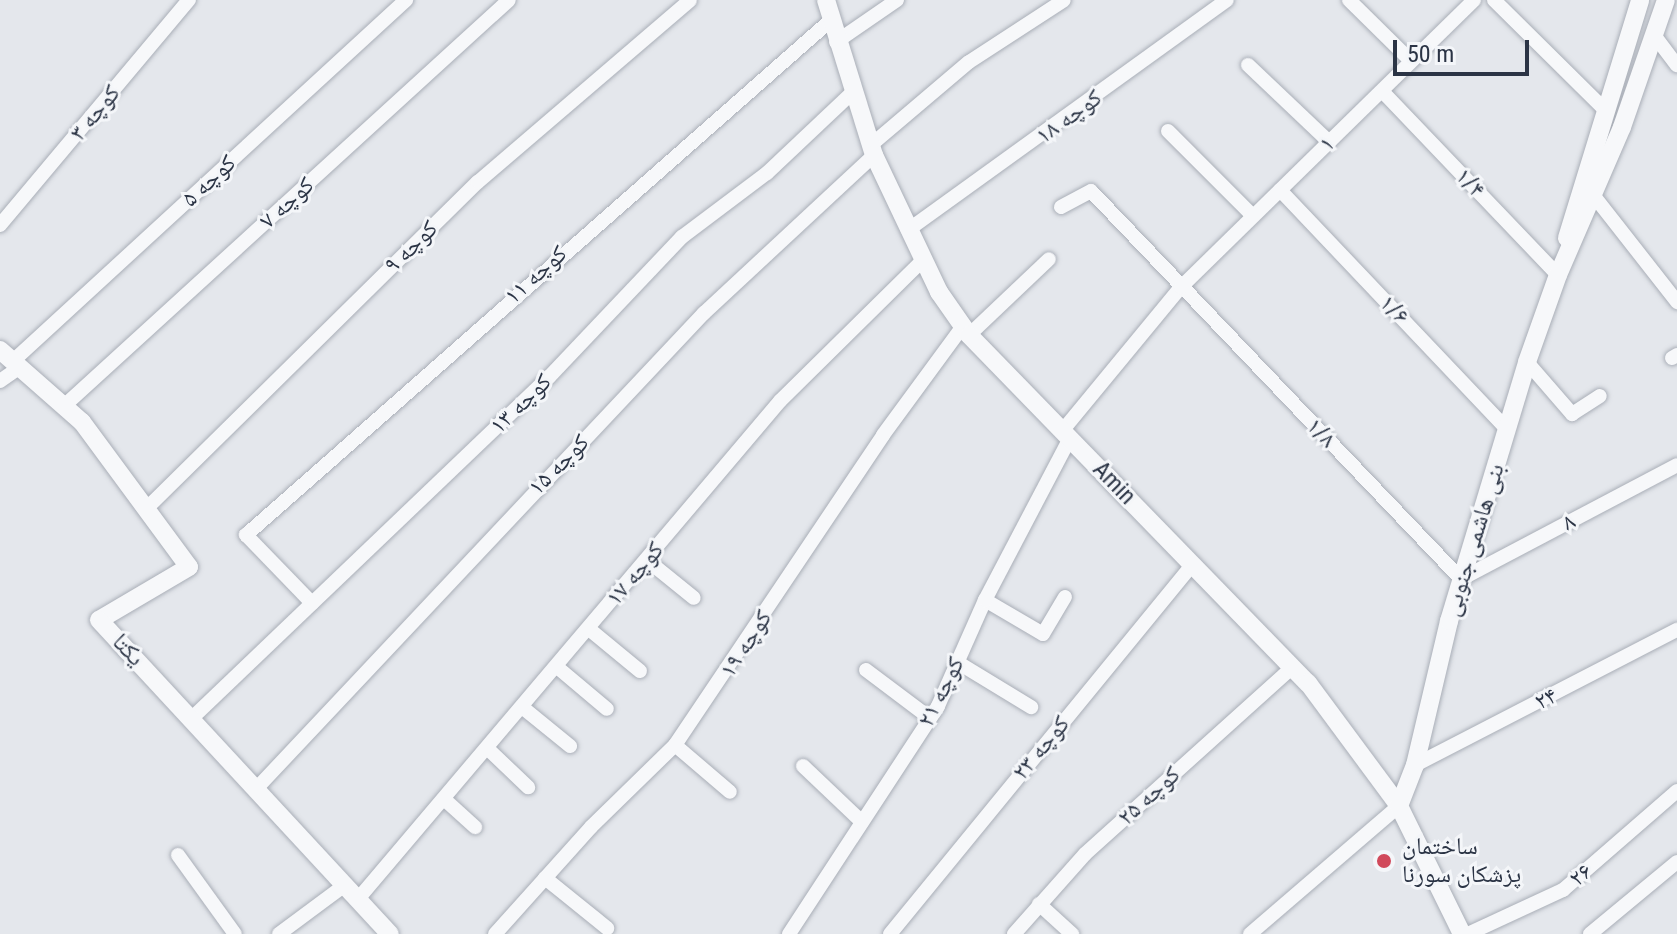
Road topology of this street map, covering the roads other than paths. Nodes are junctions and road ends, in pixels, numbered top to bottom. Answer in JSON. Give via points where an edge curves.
{"nodes":[{"id":1,"x":189,"y":0,"type":"edge"},
{"id":2,"x":406,"y":0,"type":"edge"},
{"id":3,"x":509,"y":0,"type":"edge"},
{"id":4,"x":690,"y":0,"type":"edge"},
{"id":5,"x":826,"y":0,"type":"edge"},
{"id":6,"x":897,"y":0,"type":"edge"},
{"id":7,"x":1064,"y":0,"type":"edge"},
{"id":8,"x":1227,"y":0,"type":"edge"},
{"id":9,"x":1349,"y":0,"type":"edge"},
{"id":10,"x":1474,"y":0,"type":"edge"},
{"id":11,"x":1494,"y":0,"type":"edge"},
{"id":12,"x":1640,"y":0,"type":"edge"},
{"id":13,"x":1666,"y":0,"type":"edge"},
{"id":14,"x":831,"y":20,"type":"junction"},
{"id":15,"x":1654,"y":35,"type":"junction"},
{"id":16,"x":836,"y":42,"type":"junction"},
{"id":17,"x":1411,"y":61,"type":"junction"},
{"id":18,"x":1248,"y":65,"type":"dead end"},
{"id":19,"x":1677,"y":65,"type":"edge"},
{"id":20,"x":1382,"y":91,"type":"junction"},
{"id":21,"x":852,"y":93,"type":"junction"},
{"id":22,"x":1604,"y":109,"type":"junction"},
{"id":23,"x":1168,"y":131,"type":"dead end"},
{"id":24,"x":1329,"y":142,"type":"junction"},
{"id":25,"x":872,"y":150,"type":"junction"},
{"id":26,"x":1280,"y":190,"type":"junction"},
{"id":27,"x":1594,"y":196,"type":"junction"},
{"id":28,"x":1061,"y":207,"type":"dead end"},
{"id":29,"x":1253,"y":216,"type":"junction"},
{"id":30,"x":0,"y":225,"type":"edge"},
{"id":31,"x":908,"y":230,"type":"junction"},
{"id":32,"x":1049,"y":259,"type":"dead end"},
{"id":33,"x":923,"y":260,"type":"junction"},
{"id":34,"x":1558,"y":275,"type":"junction"},
{"id":35,"x":1181,"y":287,"type":"junction"},
{"id":36,"x":1677,"y":302,"type":"edge"},
{"id":37,"x":966,"y":330,"type":"junction"},
{"id":38,"x":11,"y":360,"type":"edge"},
{"id":39,"x":1527,"y":362,"type":"junction"},
{"id":40,"x":0,"y":381,"type":"edge"},
{"id":41,"x":1600,"y":396,"type":"dead end"},
{"id":42,"x":64,"y":406,"type":"junction"},
{"id":43,"x":1508,"y":430,"type":"junction"},
{"id":44,"x":1067,"y":434,"type":"junction"},
{"id":45,"x":1677,"y":465,"type":"edge"},
{"id":46,"x":146,"y":509,"type":"junction"},
{"id":47,"x":647,"y":560,"type":"junction"},
{"id":48,"x":1193,"y":564,"type":"junction"},
{"id":49,"x":1461,"y":579,"type":"junction"},
{"id":50,"x":1065,"y":597,"type":"dead end"},
{"id":51,"x":694,"y":598,"type":"dead end"},
{"id":52,"x":985,"y":600,"type":"junction"},
{"id":53,"x":312,"y":603,"type":"junction"},
{"id":54,"x":589,"y":629,"type":"junction"},
{"id":55,"x":1677,"y":630,"type":"edge"},
{"id":56,"x":957,"y":662,"type":"junction"},
{"id":57,"x":557,"y":667,"type":"junction"},
{"id":58,"x":1293,"y":667,"type":"junction"},
{"id":59,"x":866,"y":670,"type":"dead end"},
{"id":60,"x":640,"y":671,"type":"dead end"},
{"id":61,"x":522,"y":707,"type":"junction"},
{"id":62,"x":1031,"y":707,"type":"dead end"},
{"id":63,"x":607,"y":709,"type":"dead end"},
{"id":64,"x":930,"y":718,"type":"junction"},
{"id":65,"x":191,"y":719,"type":"junction"},
{"id":66,"x":675,"y":745,"type":"junction"},
{"id":67,"x":570,"y":746,"type":"dead end"},
{"id":68,"x":487,"y":748,"type":"junction"},
{"id":69,"x":1415,"y":765,"type":"junction"},
{"id":70,"x":803,"y":766,"type":"dead end"},
{"id":71,"x":528,"y":787,"type":"dead end"},
{"id":72,"x":256,"y":789,"type":"junction"},
{"id":73,"x":1677,"y":791,"type":"edge"},
{"id":74,"x":730,"y":792,"type":"dead end"},
{"id":75,"x":444,"y":799,"type":"junction"},
{"id":76,"x":1399,"y":806,"type":"junction"},
{"id":77,"x":862,"y":822,"type":"junction"},
{"id":78,"x":475,"y":827,"type":"dead end"},
{"id":79,"x":178,"y":855,"type":"dead end"},
{"id":80,"x":1677,"y":862,"type":"edge"},
{"id":81,"x":545,"y":878,"type":"junction"},
{"id":82,"x":345,"y":885,"type":"junction"},
{"id":83,"x":358,"y":899,"type":"junction"},
{"id":84,"x":1039,"y":904,"type":"junction"},
{"id":85,"x":607,"y":928,"type":"dead end"},
{"id":86,"x":1460,"y":932,"type":"edge"},
{"id":87,"x":235,"y":934,"type":"edge"},
{"id":88,"x":279,"y":934,"type":"edge"},
{"id":89,"x":390,"y":934,"type":"edge"},
{"id":90,"x":495,"y":934,"type":"edge"},
{"id":91,"x":789,"y":934,"type":"edge"},
{"id":92,"x":890,"y":934,"type":"edge"},
{"id":93,"x":1014,"y":934,"type":"edge"},
{"id":94,"x":1072,"y":934,"type":"edge"},
{"id":95,"x":1250,"y":934,"type":"edge"},
{"id":96,"x":1590,"y":934,"type":"edge"}],
"edges":[{"from":1,"to":30,"type":"street","name":"کوچه ۳"},
{"from":2,"to":38,"type":"street","name":"کوچه ۵"},
{"from":3,"to":42,"type":"street","name":"کوچه ۷"},
{"from":4,"to":46,"type":"street","name":"کوچه ۹","via":[[478,182]]},
{"from":5,"to":14,"type":"street","name":"Amin"},
{"from":6,"to":16,"type":"street"},
{"from":7,"to":25,"type":"street","name":"کوچه ۱۵","via":[[969,62]]},
{"from":8,"to":31,"type":"street","name":"کوچه ۱۸"},
{"from":9,"to":17,"type":"street"},
{"from":10,"to":17,"type":"street","name":"۱"},
{"from":11,"to":22,"type":"street"},
{"from":12,"to":22,"type":"street","name":"بنی هاشمی جنوبی"},
{"from":13,"to":15,"type":"street","name":"بنی هاشمی جنوبی"},
{"from":14,"to":16,"type":"street","name":"Amin"},
{"from":14,"to":53,"type":"street","name":"کوچه ۱۱","via":[[246,535]]},
{"from":15,"to":19,"type":"street"},
{"from":15,"to":27,"type":"street","name":"بنی هاشمی جنوبی"},
{"from":16,"to":21,"type":"street","name":"Amin"},
{"from":17,"to":20,"type":"street","name":"۱"},
{"from":18,"to":24,"type":"street"},
{"from":20,"to":24,"type":"street","name":"۱"},
{"from":20,"to":34,"type":"street","name":"۱/۴"},
{"from":21,"to":25,"type":"street","name":"Amin"},
{"from":21,"to":53,"type":"street","name":"کوچه ۱۳","via":[[767,173],[682,237],[560,366]]},
{"from":22,"to":34,"type":"street","name":"بنی هاشمی جنوبی"},
{"from":23,"to":29,"type":"street"},
{"from":24,"to":26,"type":"street","name":"۱"},
{"from":25,"to":31,"type":"street","name":"Amin"},
{"from":25,"to":72,"type":"street","name":"کوچه ۱۵","via":[[704,313]]},
{"from":26,"to":29,"type":"street","name":"۱"},
{"from":26,"to":43,"type":"street","name":"۱/۶"},
{"from":27,"to":34,"type":"street","name":"بنی هاشمی جنوبی"},
{"from":27,"to":36,"type":"street"},
{"from":28,"to":35,"type":"street","name":"۱/۸","via":[[1091,191]]},
{"from":29,"to":35,"type":"street","name":"۱"},
{"from":31,"to":33,"type":"street","name":"Amin"},
{"from":32,"to":37,"type":"street","name":"کوچه ۱۹"},
{"from":33,"to":37,"type":"street","name":"Amin"},
{"from":33,"to":47,"type":"street","name":"کوچه ۱۷","via":[[780,401]]},
{"from":34,"to":39,"type":"street","name":"بنی هاشمی جنوبی"},
{"from":35,"to":44,"type":"street","name":"۱"},
{"from":35,"to":49,"type":"street","name":"۱/۸"},
{"from":37,"to":44,"type":"street","name":"Amin"},
{"from":37,"to":66,"type":"street","name":"کوچه ۱۹","via":[[883,435]]},
{"from":38,"to":40,"type":"street","name":"کوچه ۵"},
{"from":38,"to":42,"type":"street","name":"یکتا"},
{"from":39,"to":41,"type":"street","via":[[1572,414]]},
{"from":39,"to":43,"type":"street","name":"بنی هاشمی جنوبی"},
{"from":42,"to":46,"type":"street","name":"یکتا","via":[[82,422]]},
{"from":43,"to":49,"type":"street","name":"بنی هاشمی جنوبی"},
{"from":44,"to":48,"type":"street","name":"Amin"},
{"from":44,"to":52,"type":"street","name":"کوچه ۲۱"},
{"from":45,"to":49,"type":"street","name":"۸"},
{"from":46,"to":65,"type":"street","name":"یکتا","via":[[189,567],[99,620]]},
{"from":47,"to":51,"type":"street"},
{"from":47,"to":54,"type":"street","name":"کوچه ۱۷"},
{"from":48,"to":58,"type":"street","name":"Amin"},
{"from":48,"to":92,"type":"street","name":"کوچه ۲۳"},
{"from":49,"to":69,"type":"street","name":"بنی هاشمی جنوبی"},
{"from":50,"to":52,"type":"street","via":[[1043,634]]},
{"from":52,"to":56,"type":"street","name":"کوچه ۲۱"},
{"from":53,"to":65,"type":"street","name":"کوچه ۱۳"},
{"from":54,"to":57,"type":"street","name":"کوچه ۱۷"},
{"from":54,"to":60,"type":"street"},
{"from":55,"to":69,"type":"street","name":"۲۴"},
{"from":56,"to":62,"type":"street"},
{"from":56,"to":64,"type":"street","name":"کوچه ۲۱"},
{"from":57,"to":61,"type":"street","name":"کوچه ۱۷"},
{"from":57,"to":63,"type":"street"},
{"from":58,"to":76,"type":"street","name":"Amin"},
{"from":58,"to":84,"type":"street","name":"کوچه ۲۵","via":[[1085,854]]},
{"from":59,"to":64,"type":"street"},
{"from":61,"to":67,"type":"street"},
{"from":61,"to":68,"type":"street","name":"کوچه ۱۷"},
{"from":64,"to":77,"type":"street","name":"کوچه ۲۱"},
{"from":65,"to":72,"type":"street","name":"یکتا"},
{"from":66,"to":74,"type":"street"},
{"from":66,"to":81,"type":"street","name":"کوچه ۱۹"},
{"from":68,"to":71,"type":"street"},
{"from":68,"to":75,"type":"street","name":"کوچه ۱۷"},
{"from":69,"to":76,"type":"street","name":"بنی هاشمی جنوبی"},
{"from":70,"to":77,"type":"street"},
{"from":72,"to":82,"type":"street","name":"یکتا"},
{"from":73,"to":86,"type":"street","name":"۲۶","via":[[1563,890]]},
{"from":75,"to":78,"type":"street"},
{"from":75,"to":83,"type":"street","name":"کوچه ۱۷"},
{"from":76,"to":86,"type":"street","name":"Amin"},
{"from":76,"to":95,"type":"street"},
{"from":77,"to":91,"type":"street","name":"کوچه ۲۱"},
{"from":79,"to":87,"type":"street"},
{"from":80,"to":96,"type":"street"},
{"from":81,"to":85,"type":"street"},
{"from":81,"to":90,"type":"street","name":"کوچه ۱۹"},
{"from":82,"to":83,"type":"street","name":"یکتا"},
{"from":82,"to":88,"type":"street"},
{"from":83,"to":89,"type":"street","name":"یکتا"},
{"from":84,"to":93,"type":"street","name":"کوچه ۲۵"},
{"from":84,"to":94,"type":"street"}]}
